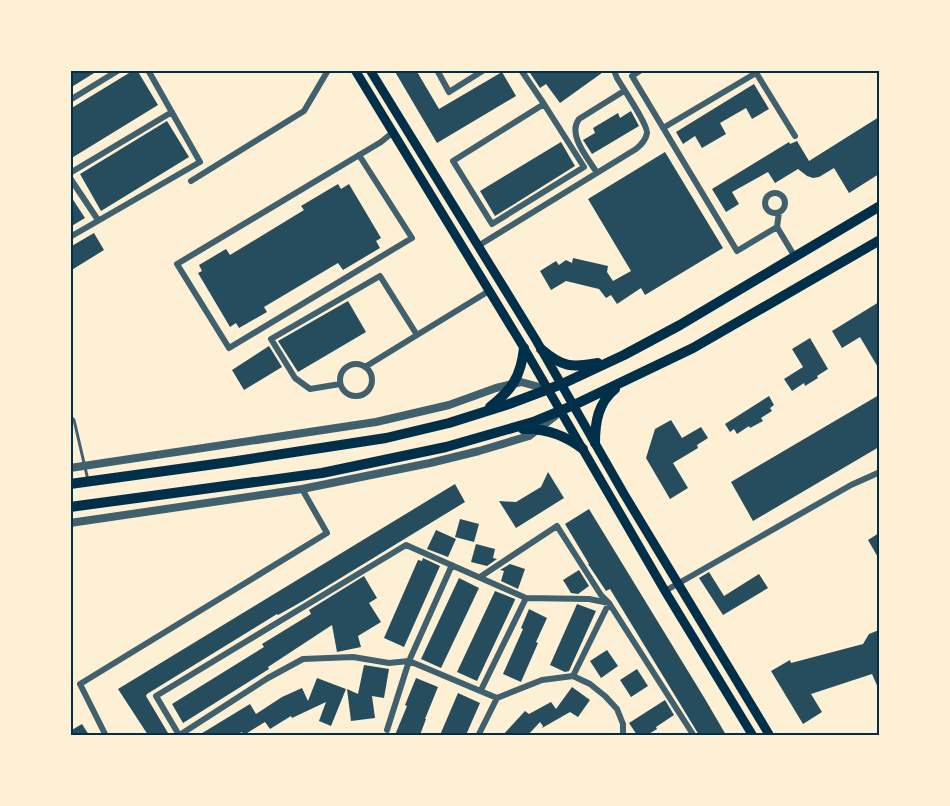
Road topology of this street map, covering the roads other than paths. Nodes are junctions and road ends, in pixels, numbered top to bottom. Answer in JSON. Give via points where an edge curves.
{"nodes":[{"id":1,"x":119,"y":70,"type":"edge"},
{"id":2,"x":147,"y":70,"type":"edge"},
{"id":3,"x":329,"y":70,"type":"edge"},
{"id":4,"x":355,"y":70,"type":"edge"},
{"id":5,"x":370,"y":70,"type":"edge"},
{"id":6,"x":437,"y":70,"type":"edge"},
{"id":7,"x":484,"y":70,"type":"edge"},
{"id":8,"x":520,"y":70,"type":"edge"},
{"id":9,"x":614,"y":70,"type":"edge"},
{"id":10,"x":641,"y":70,"type":"edge"},
{"id":11,"x":755,"y":72,"type":"edge"},
{"id":12,"x":630,"y":73,"type":"edge"},
{"id":13,"x":624,"y":91,"type":"junction"},
{"id":14,"x":70,"y":100,"type":"edge"},
{"id":15,"x":544,"y":104,"type":"junction"},
{"id":16,"x":172,"y":112,"type":"junction"},
{"id":17,"x":663,"y":128,"type":"junction"},
{"id":18,"x":392,"y":133,"type":"junction"},
{"id":19,"x":795,"y":136,"type":"dead end"},
{"id":20,"x":359,"y":155,"type":"junction"},
{"id":21,"x":597,"y":172,"type":"junction"},
{"id":22,"x":70,"y":173,"type":"edge"},
{"id":23,"x":70,"y":178,"type":"edge"},
{"id":24,"x":191,"y":181,"type":"dead end"},
{"id":25,"x":879,"y":206,"type":"edge"},
{"id":26,"x":779,"y":212,"type":"dead end"},
{"id":27,"x":98,"y":220,"type":"junction"},
{"id":28,"x":777,"y":227,"type":"junction"},
{"id":29,"x":70,"y":237,"type":"edge"},
{"id":30,"x":879,"y":240,"type":"edge"},
{"id":31,"x":478,"y":246,"type":"junction"},
{"id":32,"x":795,"y":257,"type":"junction"},
{"id":33,"x":489,"y":291,"type":"junction"},
{"id":34,"x":417,"y":335,"type":"junction"},
{"id":35,"x":524,"y":348,"type":"junction"},
{"id":36,"x":541,"y":349,"type":"junction"},
{"id":37,"x":613,"y":360,"type":"junction"},
{"id":38,"x":365,"y":367,"type":"junction"},
{"id":39,"x":624,"y":382,"type":"junction"},
{"id":40,"x":340,"y":384,"type":"junction"},
{"id":41,"x":513,"y":384,"type":"junction"},
{"id":42,"x":562,"y":384,"type":"junction"},
{"id":43,"x":548,"y":389,"type":"junction"},
{"id":44,"x":574,"y":405,"type":"junction"},
{"id":45,"x":560,"y":411,"type":"junction"},
{"id":46,"x":483,"y":412,"type":"junction"},
{"id":47,"x":70,"y":416,"type":"edge"},
{"id":48,"x":539,"y":429,"type":"junction"},
{"id":49,"x":505,"y":431,"type":"junction"},
{"id":50,"x":595,"y":443,"type":"junction"},
{"id":51,"x":583,"y":449,"type":"junction"},
{"id":52,"x":85,"y":466,"type":"junction"},
{"id":53,"x":70,"y":468,"type":"edge"},
{"id":54,"x":879,"y":472,"type":"edge"},
{"id":55,"x":88,"y":482,"type":"junction"},
{"id":56,"x":70,"y":484,"type":"edge"},
{"id":57,"x":302,"y":489,"type":"junction"},
{"id":58,"x":70,"y":507,"type":"edge"},
{"id":59,"x":70,"y":523,"type":"edge"},
{"id":60,"x":452,"y":565,"type":"junction"},
{"id":61,"x":480,"y":577,"type":"junction"},
{"id":62,"x":678,"y":583,"type":"junction"},
{"id":63,"x":665,"y":591,"type":"junction"},
{"id":64,"x":526,"y":598,"type":"junction"},
{"id":65,"x":609,"y":603,"type":"junction"},
{"id":66,"x":409,"y":662,"type":"junction"},
{"id":67,"x":573,"y":676,"type":"junction"},
{"id":68,"x":481,"y":690,"type":"junction"},
{"id":69,"x":497,"y":698,"type":"junction"},
{"id":70,"x":387,"y":729,"type":"dead end"},
{"id":71,"x":106,"y":735,"type":"edge"},
{"id":72,"x":179,"y":735,"type":"edge"},
{"id":73,"x":478,"y":735,"type":"edge"},
{"id":74,"x":623,"y":735,"type":"edge"},
{"id":75,"x":694,"y":735,"type":"edge"},
{"id":76,"x":753,"y":735,"type":"edge"},
{"id":77,"x":770,"y":735,"type":"edge"}],
"edges":[{"from":1,"to":14,"type":"street"},
{"from":2,"to":16,"type":"street"},
{"from":3,"to":24,"type":"street","via":[[304,111]]},
{"from":4,"to":18,"type":"main road"},
{"from":5,"to":31,"type":"main road"},
{"from":6,"to":7,"type":"street","via":[[449,92]]},
{"from":8,"to":15,"type":"street"},
{"from":9,"to":13,"type":"street"},
{"from":10,"to":12,"type":"street"},
{"from":11,"to":17,"type":"street"},
{"from":11,"to":19,"type":"street"},
{"from":12,"to":17,"type":"street"},
{"from":13,"to":21,"type":"street","via":[[646,126],[646,136],[636,149]]},
{"from":13,"to":21,"type":"street","via":[[575,125],[576,137]]},
{"from":15,"to":15,"type":"street","via":[[453,160],[492,224],[584,168]]},
{"from":16,"to":22,"type":"street"},
{"from":16,"to":27,"type":"street","via":[[200,162]]},
{"from":17,"to":28,"type":"street","via":[[737,251]]},
{"from":18,"to":20,"type":"street"},
{"from":18,"to":33,"type":"main road"},
{"from":20,"to":20,"type":"street","via":[[177,264],[229,348],[412,238]]},
{"from":21,"to":31,"type":"street"},
{"from":23,"to":27,"type":"street"},
{"from":25,"to":32,"type":"main road"},
{"from":26,"to":28,"type":"street"},
{"from":27,"to":29,"type":"street"},
{"from":28,"to":32,"type":"street"},
{"from":30,"to":39,"type":"main road","via":[[693,348]]},
{"from":31,"to":36,"type":"main road"},
{"from":32,"to":37,"type":"main road"},
{"from":33,"to":34,"type":"street"},
{"from":33,"to":35,"type":"main road"},
{"from":34,"to":38,"type":"street"},
{"from":34,"to":40,"type":"street","via":[[380,276],[271,339],[296,378],[310,389]]},
{"from":35,"to":41,"type":"main road","via":[[520,372]]},
{"from":35,"to":43,"type":"main road"},
{"from":36,"to":37,"type":"main road","via":[[567,365]]},
{"from":36,"to":42,"type":"main road"},
{"from":37,"to":42,"type":"main road"},
{"from":38,"to":40,"type":"street","via":[[355,364],[346,368]]},
{"from":38,"to":40,"type":"street","via":[[372,381],[364,394],[351,396]]},
{"from":39,"to":44,"type":"main road"},
{"from":39,"to":50,"type":"main road","via":[[601,404]]},
{"from":41,"to":43,"type":"street","via":[[521,382]]},
{"from":41,"to":46,"type":"main road"},
{"from":41,"to":52,"type":"street","via":[[449,405],[376,422]]},
{"from":42,"to":43,"type":"main road"},
{"from":42,"to":44,"type":"main road"},
{"from":43,"to":45,"type":"main road"},
{"from":43,"to":46,"type":"main road"},
{"from":44,"to":45,"type":"main road"},
{"from":44,"to":50,"type":"main road"},
{"from":45,"to":48,"type":"street"},
{"from":45,"to":49,"type":"main road"},
{"from":45,"to":51,"type":"main road"},
{"from":46,"to":55,"type":"main road","via":[[386,438]]},
{"from":47,"to":52,"type":"lane"},
{"from":48,"to":49,"type":"main road"},
{"from":48,"to":51,"type":"main road","via":[[567,437]]},
{"from":48,"to":57,"type":"street","via":[[529,436],[479,451]]},
{"from":49,"to":58,"type":"main road","via":[[322,473]]},
{"from":50,"to":62,"type":"main road"},
{"from":51,"to":63,"type":"main road"},
{"from":52,"to":53,"type":"street"},
{"from":52,"to":55,"type":"lane"},
{"from":54,"to":62,"type":"street"},
{"from":55,"to":56,"type":"main road"},
{"from":57,"to":59,"type":"street"},
{"from":57,"to":71,"type":"street","via":[[327,533],[80,684]]},
{"from":60,"to":61,"type":"street"},
{"from":60,"to":66,"type":"street"},
{"from":60,"to":72,"type":"street","via":[[406,545],[156,696]]},
{"from":61,"to":64,"type":"street"},
{"from":61,"to":65,"type":"street","via":[[557,526]]},
{"from":62,"to":63,"type":"street"},
{"from":62,"to":77,"type":"main road"},
{"from":63,"to":76,"type":"main road"},
{"from":64,"to":65,"type":"street"},
{"from":64,"to":68,"type":"street"},
{"from":65,"to":67,"type":"street"},
{"from":65,"to":75,"type":"street"},
{"from":66,"to":68,"type":"street"},
{"from":66,"to":70,"type":"street"},
{"from":66,"to":72,"type":"street","via":[[353,657],[303,659]]},
{"from":67,"to":69,"type":"street","via":[[542,680]]},
{"from":67,"to":74,"type":"street","via":[[590,684],[617,709]]},
{"from":68,"to":69,"type":"street"},
{"from":69,"to":73,"type":"street"}]}
